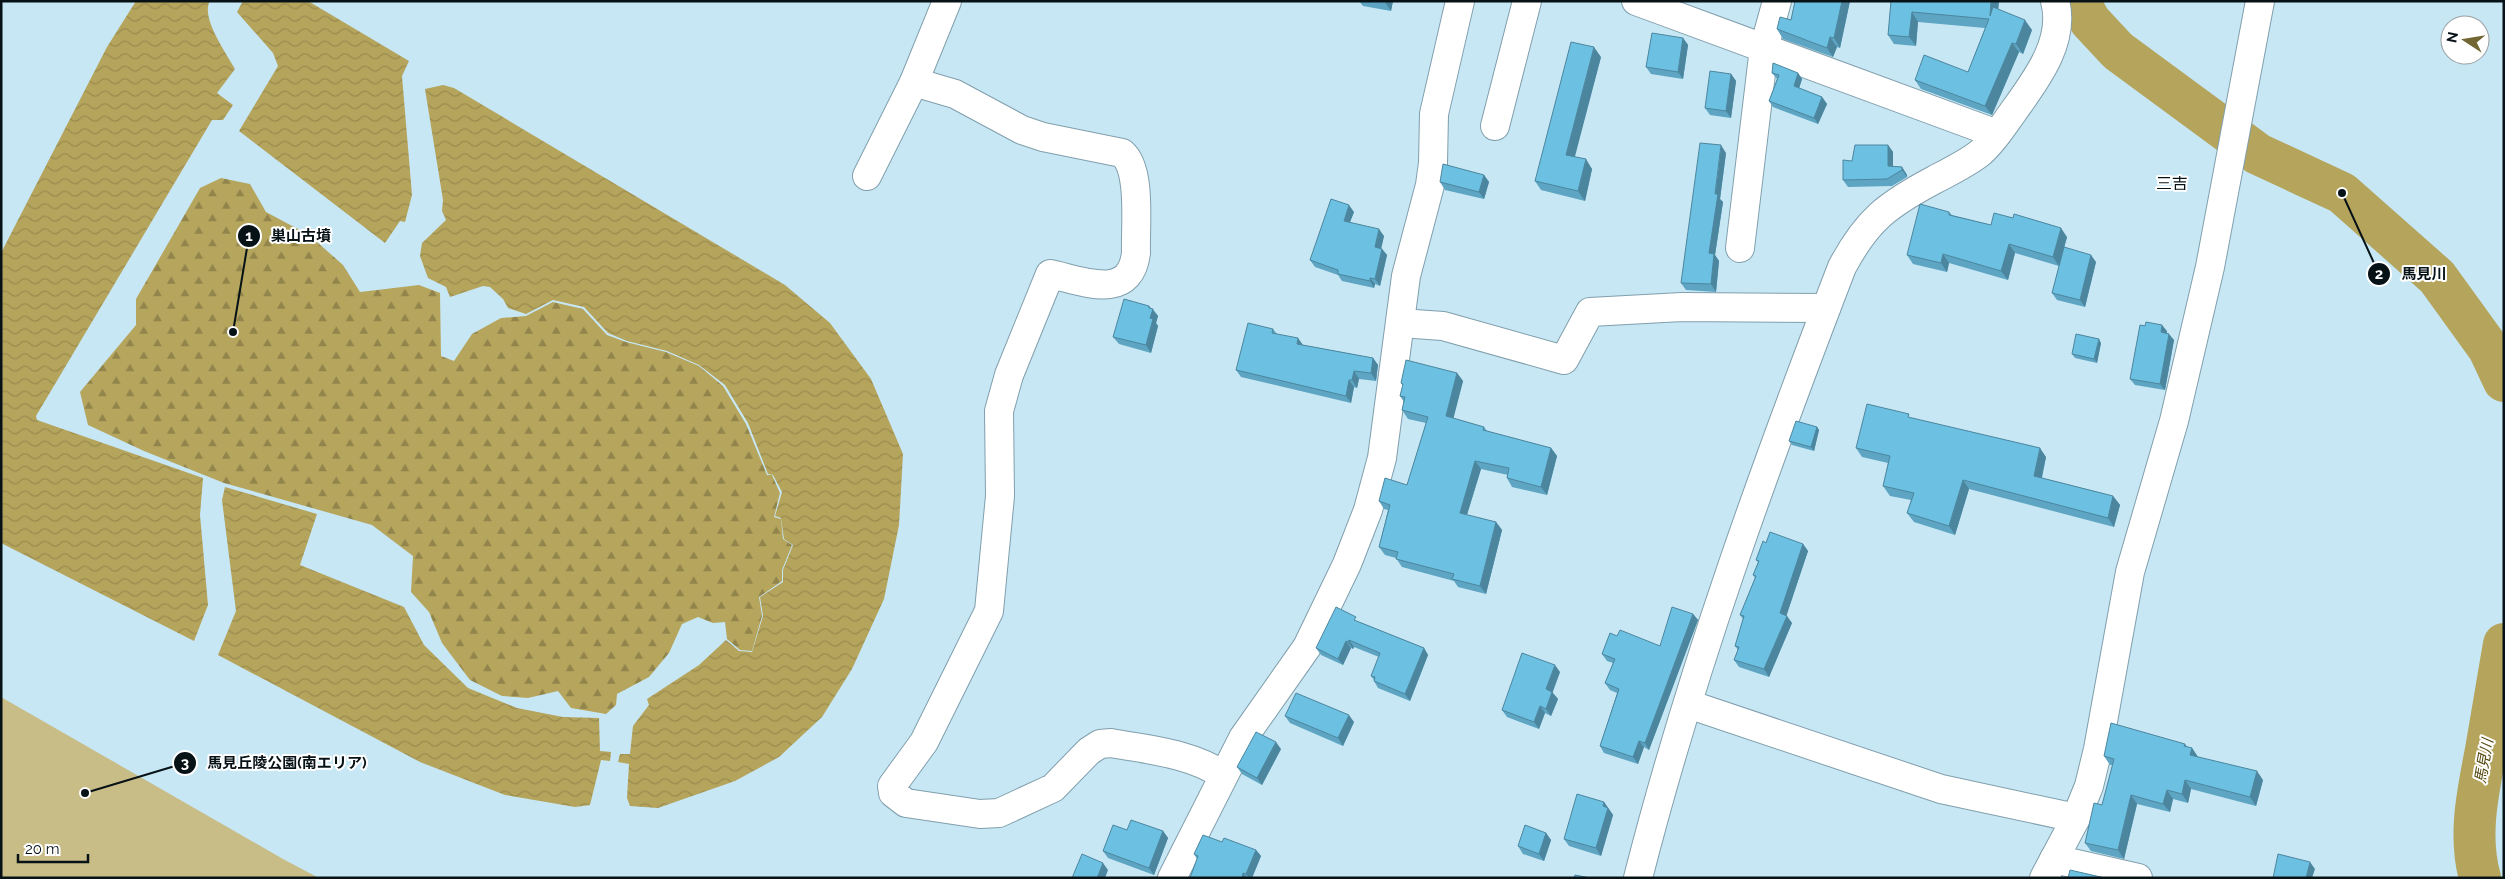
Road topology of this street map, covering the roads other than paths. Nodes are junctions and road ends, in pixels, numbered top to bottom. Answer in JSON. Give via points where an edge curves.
{"nodes":[{"id":1,"x":947,"y":1,"type":"edge"},
{"id":2,"x":1460,"y":1,"type":"edge"},
{"id":3,"x":1527,"y":1,"type":"edge"},
{"id":4,"x":1636,"y":1,"type":"edge"},
{"id":5,"x":1777,"y":1,"type":"edge"},
{"id":6,"x":2055,"y":1,"type":"edge"},
{"id":7,"x":2260,"y":1,"type":"edge"},
{"id":8,"x":1764,"y":48,"type":"junction"},
{"id":9,"x":914,"y":82,"type":"junction"},
{"id":10,"x":1495,"y":126,"type":"dead end"},
{"id":11,"x":1997,"y":134,"type":"junction"},
{"id":12,"x":867,"y":176,"type":"dead end"},
{"id":13,"x":1740,"y":248,"type":"dead end"},
{"id":14,"x":1826,"y":308,"type":"junction"},
{"id":15,"x":1400,"y":323,"type":"junction"},
{"id":16,"x":1688,"y":704,"type":"junction"},
{"id":17,"x":1223,"y":775,"type":"junction"},
{"id":18,"x":2076,"y":818,"type":"junction"},
{"id":19,"x":2049,"y":868,"type":"edge"},
{"id":20,"x":1172,"y":878,"type":"edge"},
{"id":21,"x":1638,"y":878,"type":"edge"},
{"id":22,"x":2138,"y":878,"type":"edge"}],
"edges":[{"from":1,"to":9,"type":"street"},
{"from":2,"to":15,"type":"street","via":[[1434,114],[1430,185],[1406,276]]},
{"from":3,"to":10,"type":"street"},
{"from":4,"to":8,"type":"street"},
{"from":5,"to":8,"type":"street"},
{"from":6,"to":11,"type":"street","via":[[2055,31],[2049,54],[2040,74]]},
{"from":7,"to":18,"type":"street","via":[[2210,267],[2176,411],[2130,572],[2098,748],[2089,786]]},
{"from":8,"to":11,"type":"street"},
{"from":8,"to":13,"type":"street"},
{"from":9,"to":12,"type":"street"},
{"from":9,"to":17,"type":"street","via":[[955,94],[1022,130],[1042,137],[1122,153],[1129,159],[1134,172],[1136,253],[1128,277],[1117,283],[1102,285],[1050,274],[1009,374],[999,411],[1000,496],[988,611],[924,742],[892,786],[893,793],[906,803],[980,814],[1000,813],[1052,788],[1089,751],[1100,744],[1111,743],[1192,759]]},
{"from":11,"to":14,"type":"street","via":[[1980,153],[1902,198],[1868,226],[1842,267]]},
{"from":14,"to":15,"type":"street","via":[[1682,307],[1590,312],[1564,360],[1443,326]]},
{"from":14,"to":16,"type":"street","via":[[1752,510]]},
{"from":15,"to":17,"type":"street","via":[[1382,458],[1359,535],[1307,647],[1259,713]]},
{"from":16,"to":18,"type":"street","via":[[1941,789]]},
{"from":16,"to":21,"type":"street"},
{"from":17,"to":20,"type":"street"},
{"from":18,"to":19,"type":"street"},
{"from":19,"to":22,"type":"street"}]}
